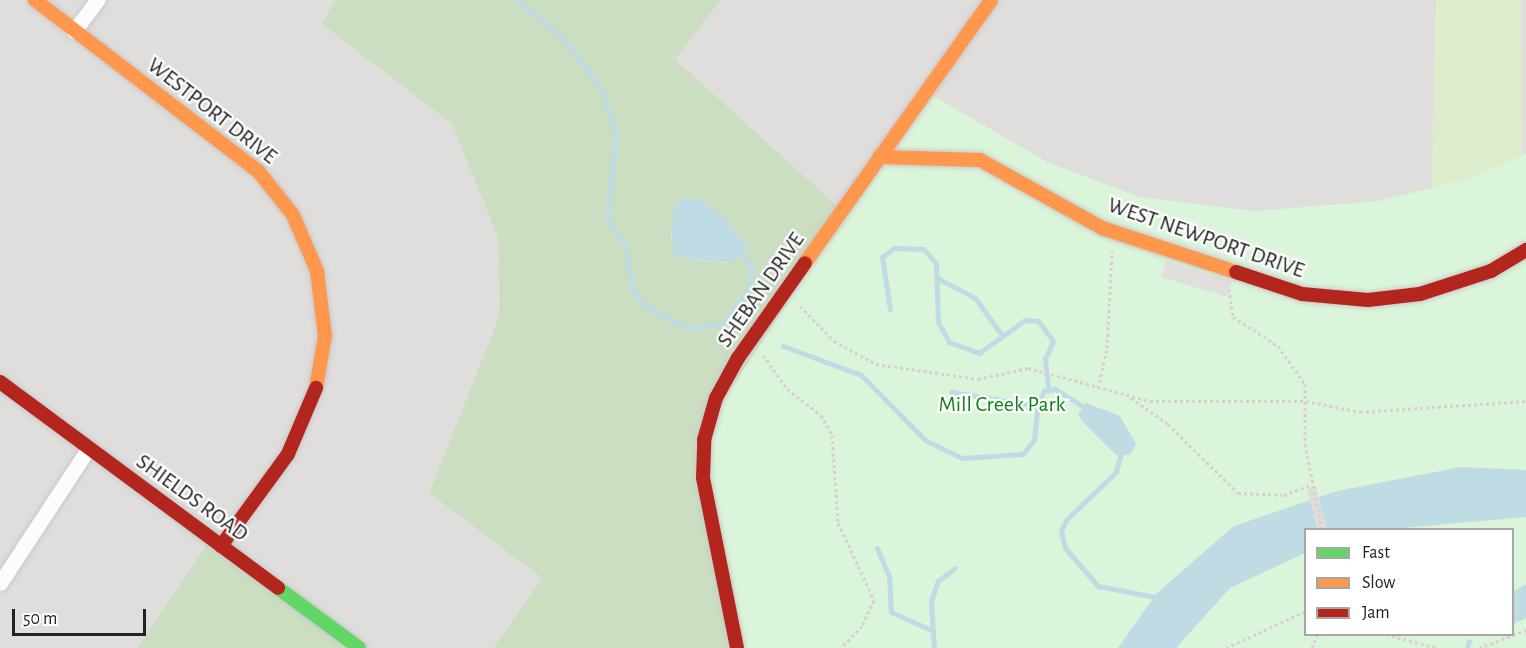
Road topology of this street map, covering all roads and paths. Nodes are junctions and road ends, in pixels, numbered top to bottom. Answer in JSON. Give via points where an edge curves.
{"nodes":[{"id":1,"x":35,"y":0,"type":"edge"},
{"id":2,"x":97,"y":0,"type":"edge"},
{"id":3,"x":991,"y":0,"type":"edge"},
{"id":4,"x":74,"y":31,"type":"junction"},
{"id":5,"x":879,"y":157,"type":"junction"},
{"id":6,"x":1112,"y":232,"type":"junction"},
{"id":7,"x":1526,"y":250,"type":"edge"},
{"id":8,"x":1234,"y":274,"type":"junction"},
{"id":9,"x":787,"y":290,"type":"junction"},
{"id":10,"x":770,"y":363,"type":"dead end"},
{"id":11,"x":0,"y":382,"type":"edge"},
{"id":12,"x":1098,"y":388,"type":"junction"},
{"id":13,"x":1129,"y":397,"type":"junction"},
{"id":14,"x":1526,"y":400,"type":"edge"},
{"id":15,"x":1306,"y":401,"type":"junction"},
{"id":16,"x":88,"y":449,"type":"junction"},
{"id":17,"x":1311,"y":486,"type":"junction"},
{"id":18,"x":1322,"y":528,"type":"edge"},
{"id":19,"x":221,"y":546,"type":"junction"},
{"id":20,"x":0,"y":583,"type":"edge"},
{"id":21,"x":1304,"y":611,"type":"edge"},
{"id":22,"x":1393,"y":636,"type":"edge"},
{"id":23,"x":1510,"y":636,"type":"edge"},
{"id":24,"x":359,"y":648,"type":"edge"},
{"id":25,"x":737,"y":648,"type":"edge"},
{"id":26,"x":841,"y":648,"type":"edge"},
{"id":27,"x":1226,"y":648,"type":"edge"},
{"id":28,"x":1437,"y":648,"type":"edge"},
{"id":29,"x":1479,"y":648,"type":"edge"}],
"edges":[{"from":1,"to":4,"type":"street","name":"WESTPORT DRIVE"},
{"from":2,"to":4,"type":"street"},
{"from":3,"to":5,"type":"street","name":"SHEBAN DRIVE"},
{"from":4,"to":19,"type":"street","name":"WESTPORT DRIVE","via":[[259,172],[292,215],[317,271],[325,336],[313,405],[288,454]]},
{"from":5,"to":6,"type":"street","name":"WEST NEWPORT DRIVE","via":[[938,155],[980,160]]},
{"from":5,"to":9,"type":"street","name":"SHEBAN DRIVE"},
{"from":6,"to":8,"type":"street","name":"WEST NEWPORT DRIVE"},
{"from":6,"to":12,"type":"path","via":[[1110,317]]},
{"from":7,"to":8,"type":"street","name":"WEST NEWPORT DRIVE","via":[[1457,284],[1395,298],[1302,294]]},
{"from":8,"to":15,"type":"path","via":[[1227,297],[1233,317],[1290,357],[1305,384]]},
{"from":9,"to":12,"type":"path","via":[[834,341],[876,364],[978,379],[1040,370]]},
{"from":9,"to":25,"type":"street","name":"SHEBAN DRIVE","via":[[727,377],[704,440],[707,516]]},
{"from":10,"to":26,"type":"path","via":[[787,389],[827,424],[838,523],[872,589],[870,613]]},
{"from":11,"to":16,"type":"street","name":"SHIELDS ROAD"},
{"from":12,"to":13,"type":"path"},
{"from":13,"to":15,"type":"path","via":[[1188,405]]},
{"from":13,"to":17,"type":"path","via":[[1168,424],[1238,493],[1284,495]]},
{"from":14,"to":15,"type":"path","via":[[1360,412]]},
{"from":15,"to":17,"type":"path"},
{"from":16,"to":19,"type":"street","name":"SHIELDS ROAD"},
{"from":16,"to":20,"type":"street"},
{"from":17,"to":18,"type":"path"},
{"from":19,"to":24,"type":"street","name":"SHIELDS ROAD"},
{"from":21,"to":27,"type":"path"},
{"from":22,"to":28,"type":"path"},
{"from":23,"to":29,"type":"path"}]}
